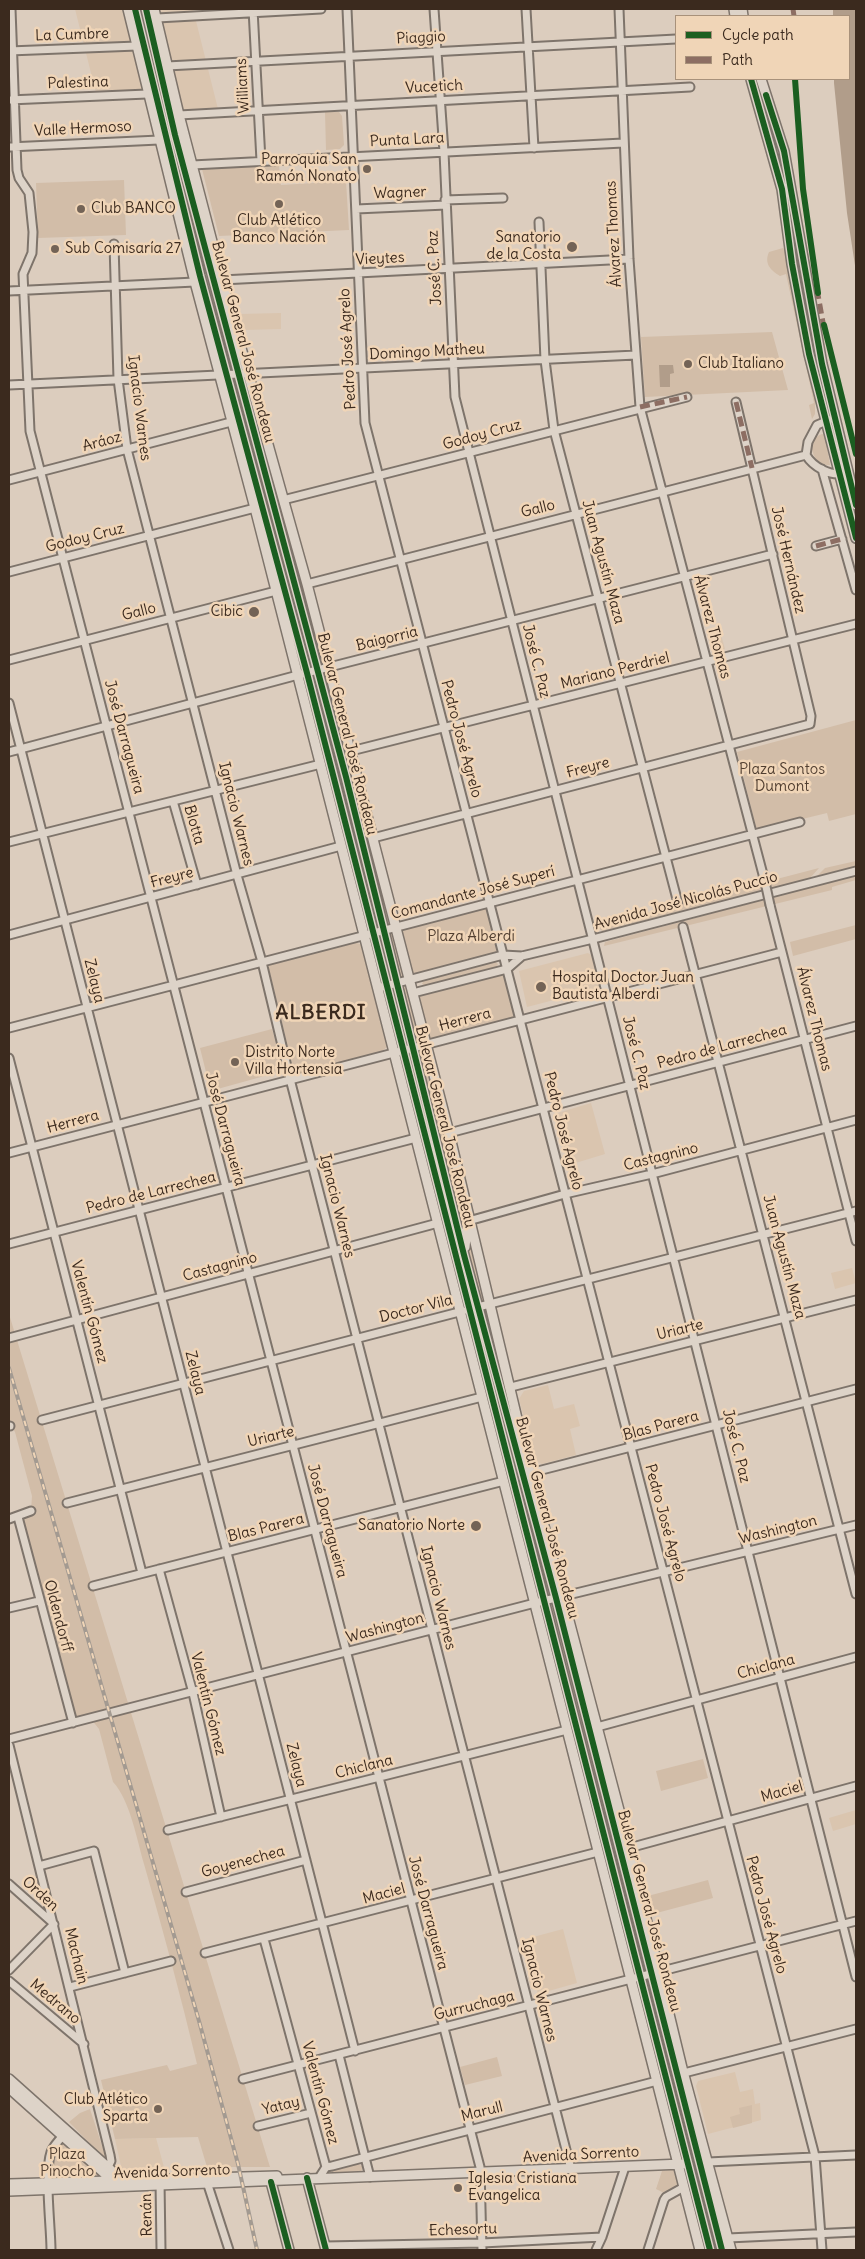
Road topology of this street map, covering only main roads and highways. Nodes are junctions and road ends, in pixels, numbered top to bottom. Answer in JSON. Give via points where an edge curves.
{"nodes":[{"id":1,"x":128,"y":9,"type":"edge"},
{"id":2,"x":135,"y":9,"type":"edge"},
{"id":3,"x":146,"y":9,"type":"edge"},
{"id":4,"x":153,"y":16,"type":"edge"},
{"id":5,"x":135,"y":24,"type":"junction"},
{"id":6,"x":751,"y":80,"type":"edge"},
{"id":7,"x":760,"y":80,"type":"edge"},
{"id":8,"x":175,"y":98,"type":"junction"},
{"id":9,"x":175,"y":135,"type":"junction"},
{"id":10,"x":197,"y":279,"type":"junction"},
{"id":11,"x":222,"y":374,"type":"junction"},
{"id":12,"x":259,"y":413,"type":"junction"},
{"id":13,"x":264,"y":472,"type":"junction"},
{"id":14,"x":843,"y":474,"type":"junction"},
{"id":15,"x":856,"y":505,"type":"edge"},
{"id":16,"x":856,"y":538,"type":"edge"},
{"id":17,"x":276,"y":560,"type":"junction"},
{"id":18,"x":272,"y":576,"type":"junction"},
{"id":19,"x":323,"y":669,"type":"junction"},
{"id":20,"x":302,"y":674,"type":"junction"},
{"id":21,"x":344,"y":726,"type":"junction"},
{"id":22,"x":346,"y":778,"type":"junction"},
{"id":23,"x":346,"y":830,"type":"junction"},
{"id":24,"x":346,"y":864,"type":"junction"},
{"id":25,"x":368,"y":934,"type":"junction"},
{"id":26,"x":387,"y":986,"type":"junction"},
{"id":27,"x":403,"y":1050,"type":"junction"},
{"id":28,"x":443,"y":1206,"type":"junction"},
{"id":29,"x":469,"y":1209,"type":"junction"},
{"id":30,"x":444,"y":1248,"type":"junction"},
{"id":31,"x":464,"y":1255,"type":"junction"},
{"id":32,"x":469,"y":1309,"type":"junction"},
{"id":33,"x":500,"y":1343,"type":"junction"},
{"id":34,"x":502,"y":1397,"type":"junction"},
{"id":35,"x":508,"y":1481,"type":"junction"},
{"id":36,"x":560,"y":1598,"type":"junction"},
{"id":37,"x":540,"y":1602,"type":"junction"},
{"id":38,"x":589,"y":1697,"type":"junction"},
{"id":39,"x":590,"y":1736,"type":"junction"},
{"id":40,"x":604,"y":1834,"type":"junction"},
{"id":41,"x":603,"y":1869,"type":"junction"},
{"id":42,"x":657,"y":1973,"type":"junction"},
{"id":43,"x":636,"y":1978,"type":"junction"},
{"id":44,"x":662,"y":2060,"type":"junction"},
{"id":45,"x":683,"y":2070,"type":"junction"},
{"id":46,"x":9,"y":2079,"type":"edge"},
{"id":47,"x":9,"y":2088,"type":"edge"},
{"id":48,"x":683,"y":2099,"type":"junction"},
{"id":49,"x":662,"y":2101,"type":"junction"},
{"id":50,"x":703,"y":2162,"type":"junction"},
{"id":51,"x":688,"y":2163,"type":"junction"},
{"id":52,"x":678,"y":2164,"type":"junction"},
{"id":53,"x":107,"y":2171,"type":"junction"},
{"id":54,"x":307,"y":2178,"type":"junction"},
{"id":55,"x":272,"y":2179,"type":"junction"},
{"id":56,"x":9,"y":2184,"type":"edge"},
{"id":57,"x":118,"y":2184,"type":"junction"},
{"id":58,"x":49,"y":2186,"type":"junction"},
{"id":59,"x":9,"y":2191,"type":"edge"},
{"id":60,"x":325,"y":2248,"type":"edge"},
{"id":61,"x":289,"y":2250,"type":"edge"},
{"id":62,"x":700,"y":2250,"type":"edge"},
{"id":63,"x":710,"y":2250,"type":"edge"},
{"id":64,"x":722,"y":2250,"type":"edge"},
{"id":65,"x":731,"y":2250,"type":"edge"}],
"edges":[{"from":1,"to":5,"type":"main road","name":"Bulevar General José Rondeau"},
{"from":2,"to":5,"type":"main road","name":"Bulevar General José Rondeau"},
{"from":3,"to":4,"type":"main road"},
{"from":4,"to":5,"type":"main road"},
{"from":4,"to":8,"type":"main road","name":"Bulevar General José Rondeau"},
{"from":4,"to":9,"type":"main road","name":"Bulevar General José Rondeau"},
{"from":5,"to":10,"type":"main road","name":"Bulevar General José Rondeau"},
{"from":5,"to":10,"type":"main road","name":"Bulevar General José Rondeau","via":[[147,94]]},
{"from":6,"to":14,"type":"main road","via":[[782,189],[806,336]]},
{"from":7,"to":14,"type":"main road","via":[[786,159]]},
{"from":8,"to":9,"type":"main road"},
{"from":8,"to":12,"type":"main road","name":"Bulevar General José Rondeau"},
{"from":9,"to":13,"type":"main road","name":"Bulevar General José Rondeau"},
{"from":10,"to":11,"type":"main road","name":"Bulevar General José Rondeau"},
{"from":10,"to":11,"type":"main road","name":"Bulevar General José Rondeau"},
{"from":11,"to":17,"type":"main road","name":"Bulevar General José Rondeau"},
{"from":11,"to":18,"type":"main road","name":"Bulevar General José Rondeau"},
{"from":12,"to":13,"type":"main road"},
{"from":12,"to":19,"type":"main road","name":"Bulevar General José Rondeau","via":[[307,584]]},
{"from":13,"to":19,"type":"main road","name":"Bulevar General José Rondeau"},
{"from":14,"to":15,"type":"main road"},
{"from":14,"to":16,"type":"main road"},
{"from":17,"to":18,"type":"main road"},
{"from":17,"to":20,"type":"main road","name":"Bulevar General José Rondeau"},
{"from":18,"to":20,"type":"main road","name":"Bulevar General José Rondeau"},
{"from":19,"to":21,"type":"main road","name":"Bulevar General José Rondeau"},
{"from":19,"to":22,"type":"main road","name":"Bulevar General José Rondeau"},
{"from":20,"to":23,"type":"main road","name":"Bulevar General José Rondeau"},
{"from":20,"to":24,"type":"main road","name":"Bulevar General José Rondeau","via":[[320,764]]},
{"from":21,"to":22,"type":"main road"},
{"from":21,"to":29,"type":"main road","name":"Bulevar General José Rondeau"},
{"from":22,"to":26,"type":"main road","name":"Bulevar General José Rondeau","via":[[383,930]]},
{"from":23,"to":24,"type":"main road"},
{"from":23,"to":25,"type":"main road","name":"Bulevar General José Rondeau"},
{"from":24,"to":25,"type":"main road","name":"Bulevar General José Rondeau"},
{"from":25,"to":26,"type":"main road","name":"Bulevar General José Rondeau"},
{"from":26,"to":27,"type":"main road","name":"Bulevar General José Rondeau"},
{"from":27,"to":28,"type":"main road","name":"Bulevar General José Rondeau"},
{"from":27,"to":30,"type":"main road","name":"Bulevar General José Rondeau","via":[[416,1138]]},
{"from":27,"to":31,"type":"main road","name":"Bulevar General José Rondeau"},
{"from":28,"to":30,"type":"main road"},
{"from":28,"to":32,"type":"main road","name":"Bulevar General José Rondeau"},
{"from":29,"to":31,"type":"main road"},
{"from":29,"to":33,"type":"main road","name":"Bulevar General José Rondeau"},
{"from":30,"to":32,"type":"main road","name":"Bulevar General José Rondeau"},
{"from":31,"to":32,"type":"main road","name":"Bulevar General José Rondeau"},
{"from":32,"to":34,"type":"main road","name":"Bulevar General José Rondeau"},
{"from":32,"to":35,"type":"main road","name":"Bulevar General José Rondeau"},
{"from":32,"to":35,"type":"main road","name":"Bulevar General José Rondeau","via":[[482,1397]]},
{"from":33,"to":34,"type":"main road"},
{"from":33,"to":36,"type":"main road","name":"Bulevar General José Rondeau"},
{"from":34,"to":36,"type":"main road","name":"Bulevar General José Rondeau"},
{"from":35,"to":37,"type":"main road","name":"Bulevar General José Rondeau"},
{"from":35,"to":37,"type":"main road","name":"Bulevar General José Rondeau","via":[[511,1509]]},
{"from":36,"to":38,"type":"main road","name":"Bulevar General José Rondeau"},
{"from":36,"to":39,"type":"main road","name":"Bulevar General José Rondeau"},
{"from":37,"to":40,"type":"main road","name":"Bulevar General José Rondeau"},
{"from":37,"to":41,"type":"main road","name":"Bulevar General José Rondeau","via":[[567,1730]]},
{"from":38,"to":39,"type":"main road"},
{"from":38,"to":42,"type":"main road","name":"Bulevar General José Rondeau","via":[[629,1848]]},
{"from":39,"to":42,"type":"main road","name":"Bulevar General José Rondeau"},
{"from":40,"to":41,"type":"main road"},
{"from":40,"to":43,"type":"main road","name":"Bulevar General José Rondeau"},
{"from":41,"to":43,"type":"main road","name":"Bulevar General José Rondeau"},
{"from":42,"to":45,"type":"main road","name":"Bulevar General José Rondeau"},
{"from":42,"to":48,"type":"main road","name":"Bulevar General José Rondeau"},
{"from":43,"to":44,"type":"main road","name":"Bulevar General José Rondeau"},
{"from":43,"to":49,"type":"main road","name":"Bulevar General José Rondeau"},
{"from":44,"to":49,"type":"main road"},
{"from":44,"to":51,"type":"main road","name":"Bulevar General José Rondeau"},
{"from":45,"to":48,"type":"main road"},
{"from":45,"to":50,"type":"main road","name":"Bulevar General José Rondeau"},
{"from":46,"to":53,"type":"main road"},
{"from":47,"to":53,"type":"main road"},
{"from":48,"to":50,"type":"main road","name":"Bulevar General José Rondeau"},
{"from":49,"to":52,"type":"main road","name":"Bulevar General José Rondeau"},
{"from":50,"to":51,"type":"main road","name":"Avenida Sorrento"},
{"from":50,"to":64,"type":"main road","name":"Bulevar General José Rondeau"},
{"from":50,"to":65,"type":"main road","name":"Bulevar General José Rondeau"},
{"from":51,"to":52,"type":"main road","name":"Avenida Sorrento"},
{"from":51,"to":63,"type":"main road","name":"Bulevar General José Rondeau"},
{"from":52,"to":54,"type":"main road","name":"Avenida Sorrento"},
{"from":52,"to":62,"type":"main road","name":"Bulevar General José Rondeau"},
{"from":53,"to":57,"type":"main road"},
{"from":54,"to":55,"type":"main road","name":"Avenida Sorrento"},
{"from":54,"to":60,"type":"main road"},
{"from":55,"to":57,"type":"main road","name":"Avenida Sorrento"},
{"from":55,"to":61,"type":"main road"},
{"from":56,"to":58,"type":"main road","name":"Avenida Sorrento"},
{"from":57,"to":58,"type":"main road","name":"Avenida Sorrento"},
{"from":58,"to":59,"type":"main road","name":"Avenida Sorrento"}]}
